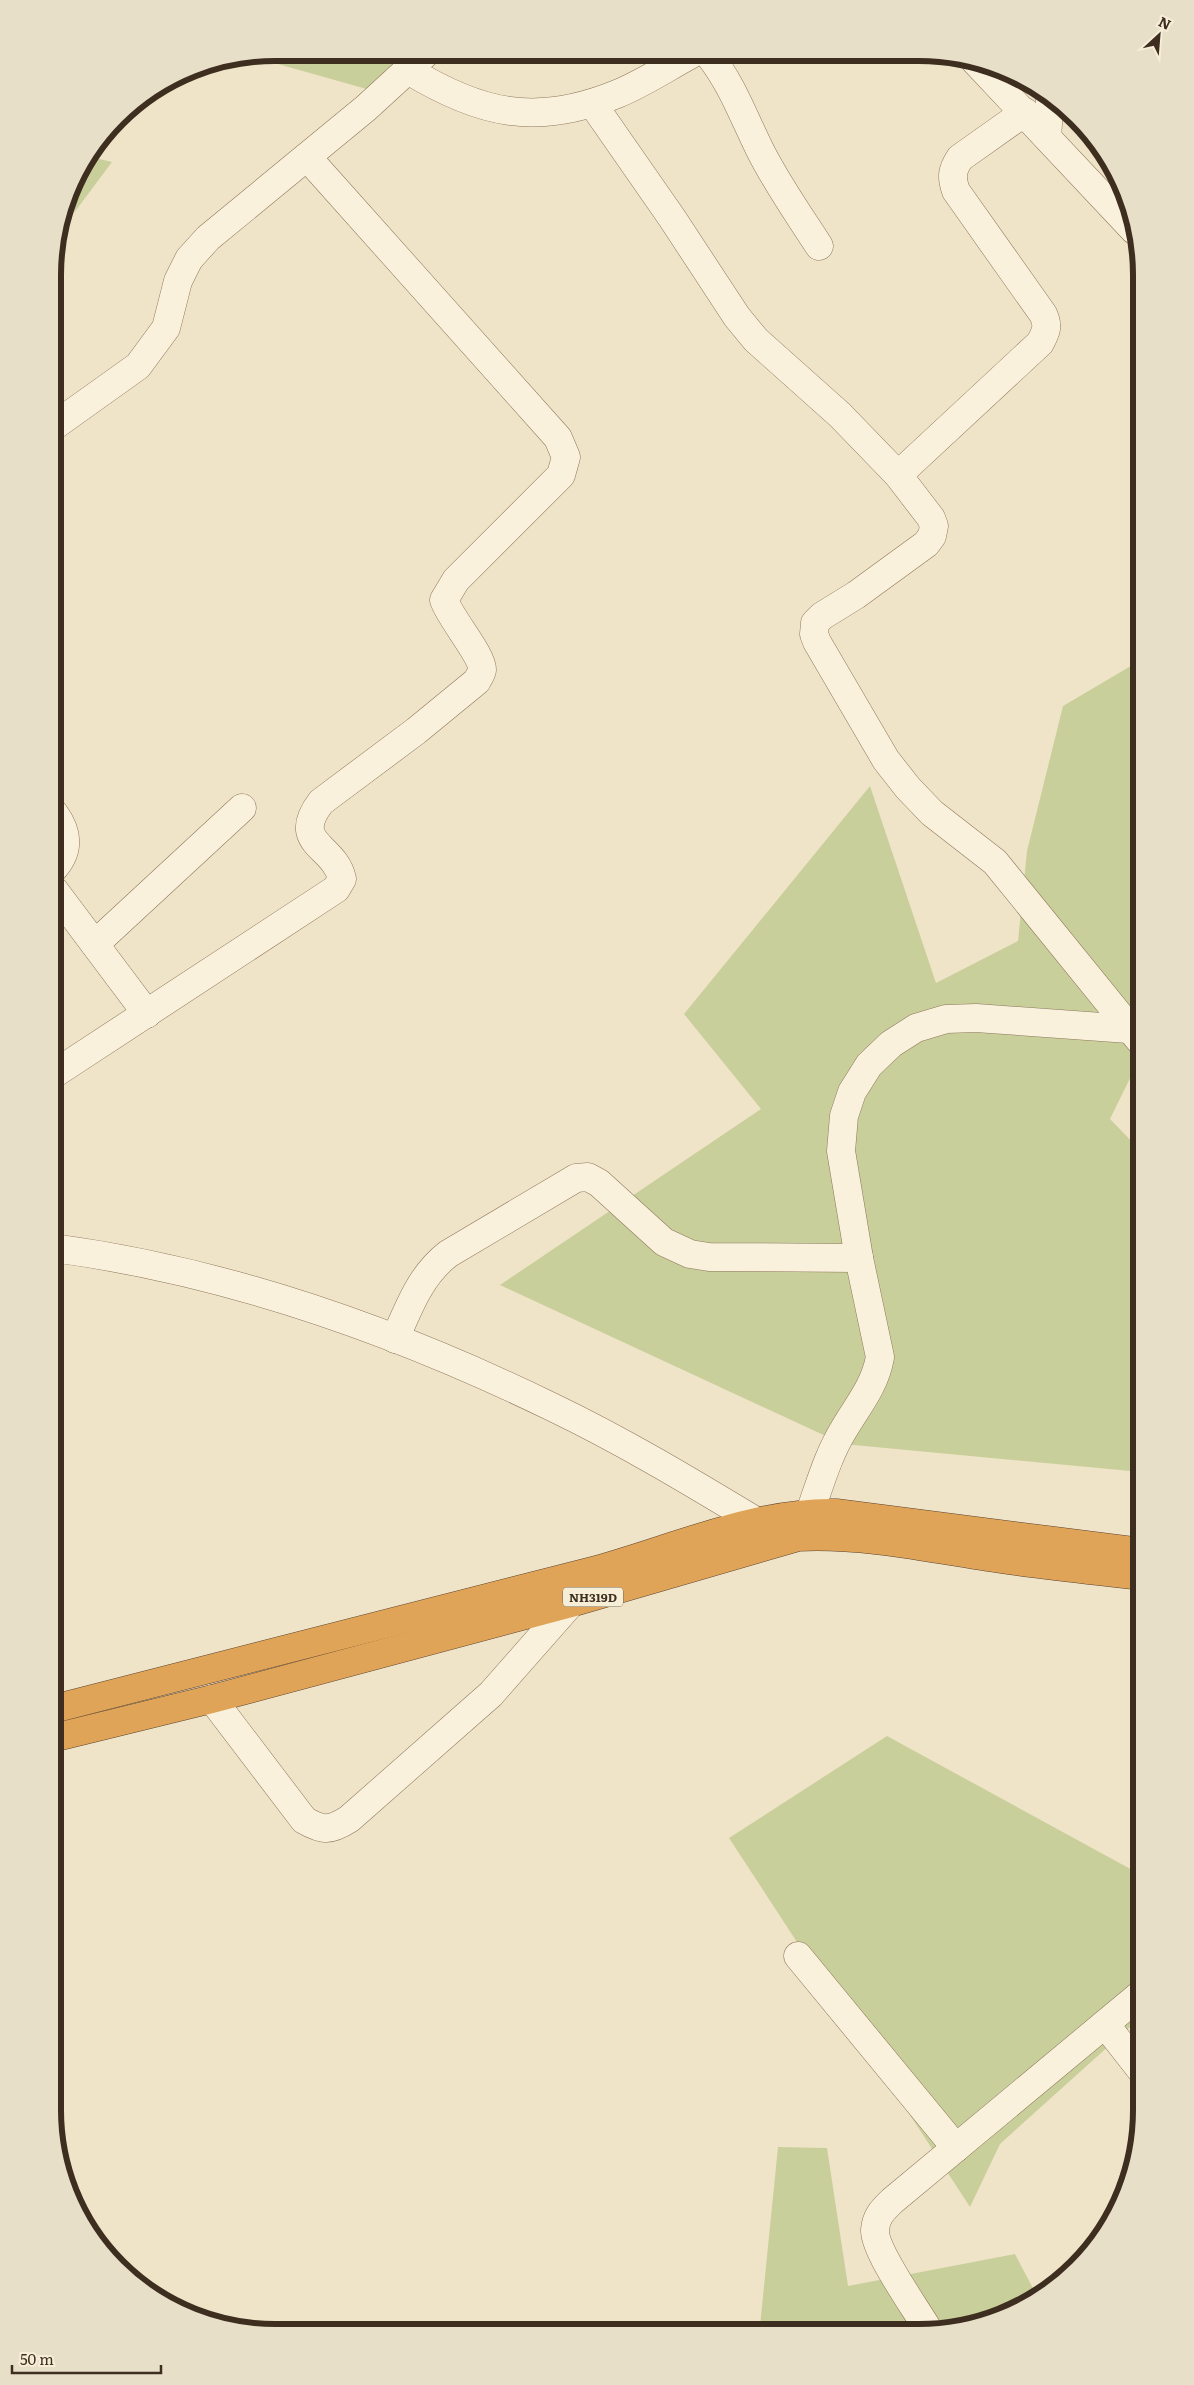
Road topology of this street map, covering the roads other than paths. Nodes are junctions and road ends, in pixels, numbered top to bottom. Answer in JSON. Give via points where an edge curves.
{"nodes":[{"id":1,"x":679,"y":61,"type":"edge"},
{"id":2,"x":714,"y":61,"type":"edge"},
{"id":3,"x":417,"y":62,"type":"edge"},
{"id":4,"x":987,"y":73,"type":"edge"},
{"id":5,"x":592,"y":102,"type":"junction"},
{"id":6,"x":1049,"y":106,"type":"edge"},
{"id":7,"x":1025,"y":112,"type":"junction"},
{"id":8,"x":1047,"y":136,"type":"junction"},
{"id":9,"x":307,"y":157,"type":"junction"},
{"id":10,"x":1125,"y":220,"type":"edge"},
{"id":11,"x":819,"y":246,"type":"dead end"},
{"id":12,"x":61,"y":421,"type":"edge"},
{"id":13,"x":898,"y":474,"type":"junction"},
{"id":14,"x":242,"y":808,"type":"dead end"},
{"id":15,"x":61,"y":827,"type":"edge"},
{"id":16,"x":61,"y":860,"type":"edge"},
{"id":17,"x":61,"y":899,"type":"edge"},
{"id":18,"x":95,"y":944,"type":"junction"},
{"id":19,"x":147,"y":1014,"type":"junction"},
{"id":20,"x":1133,"y":1034,"type":"edge"},
{"id":21,"x":1133,"y":1036,"type":"edge"},
{"id":22,"x":61,"y":1069,"type":"edge"},
{"id":23,"x":61,"y":1249,"type":"edge"},
{"id":24,"x":859,"y":1258,"type":"junction"},
{"id":25,"x":395,"y":1339,"type":"junction"},
{"id":26,"x":810,"y":1512,"type":"junction"},
{"id":27,"x":759,"y":1523,"type":"junction"},
{"id":28,"x":1133,"y":1551,"type":"edge"},
{"id":29,"x":1133,"y":1575,"type":"edge"},
{"id":30,"x":571,"y":1603,"type":"junction"},
{"id":31,"x":212,"y":1700,"type":"junction"},
{"id":32,"x":61,"y":1707,"type":"edge"},
{"id":33,"x":61,"y":1736,"type":"edge"},
{"id":34,"x":798,"y":1956,"type":"dead end"},
{"id":35,"x":1133,"y":2001,"type":"edge"},
{"id":36,"x":1105,"y":2024,"type":"junction"},
{"id":37,"x":1133,"y":2060,"type":"edge"},
{"id":38,"x":956,"y":2148,"type":"junction"},
{"id":39,"x":924,"y":2324,"type":"edge"}],
"edges":[{"from":1,"to":5,"type":"street","via":[[617,94]]},
{"from":2,"to":11,"type":"street","via":[[734,92],[774,176]]},
{"from":3,"to":5,"type":"street","via":[[443,91],[509,112],[547,113]]},
{"from":3,"to":9,"type":"street"},
{"from":4,"to":7,"type":"street"},
{"from":5,"to":13,"type":"street","via":[[737,318],[756,340],[840,415]]},
{"from":6,"to":8,"type":"street"},
{"from":7,"to":8,"type":"street"},
{"from":7,"to":13,"type":"street","via":[[960,158],[952,179],[956,191],[1043,314],[1048,323],[1045,334],[1040,343]]},
{"from":8,"to":10,"type":"street"},
{"from":9,"to":12,"type":"street","via":[[208,238],[189,259],[178,281],[166,328],[138,366]]},
{"from":9,"to":19,"type":"street","via":[[558,438],[566,457],[561,475],[456,580],[444,600],[447,610],[480,660],[482,670],[477,681],[322,802],[314,812],[309,825],[312,838],[340,869],[342,879],[336,889]]},
{"from":13,"to":20,"type":"street","via":[[931,518],[934,526],[932,536],[926,544],[856,596],[822,616],[815,624],[817,642],[886,760],[908,788],[932,813],[995,862]]},
{"from":14,"to":18,"type":"street"},
{"from":15,"to":16,"type":"street","via":[[66,846]]},
{"from":17,"to":18,"type":"street"},
{"from":18,"to":19,"type":"street"},
{"from":19,"to":22,"type":"street"},
{"from":21,"to":24,"type":"street","via":[[976,1018],[946,1019],[916,1028],[891,1044],[869,1065],[852,1092],[844,1116],[841,1151]]},
{"from":23,"to":25,"type":"street","via":[[186,1272]]},
{"from":24,"to":25,"type":"street","via":[[709,1257],[690,1254],[664,1242],[599,1183],[588,1177],[576,1178],[448,1254],[435,1265],[414,1295]]},
{"from":24,"to":26,"type":"street","via":[[880,1357],[877,1373],[833,1450]]},
{"from":25,"to":27,"type":"street","via":[[552,1407],[655,1461]]},
{"from":26,"to":27,"type":"highway","number":"NH319D"},
{"from":26,"to":28,"type":"highway","number":"NH319D"},
{"from":27,"to":32,"type":"highway","number":"NH319D","via":[[599,1569]]},
{"from":29,"to":30,"type":"highway","number":"NH319D","via":[[1013,1561],[867,1538],[798,1537]]},
{"from":30,"to":31,"type":"highway","number":"NH319D"},
{"from":30,"to":31,"type":"street","via":[[491,1694],[356,1813],[334,1828],[318,1828],[304,1820]]},
{"from":31,"to":33,"type":"highway","number":"NH319D"},
{"from":34,"to":38,"type":"street"},
{"from":35,"to":36,"type":"street"},
{"from":36,"to":37,"type":"street"},
{"from":36,"to":38,"type":"street"},
{"from":38,"to":39,"type":"street","via":[[878,2215],[875,2231],[878,2247]]}]}
